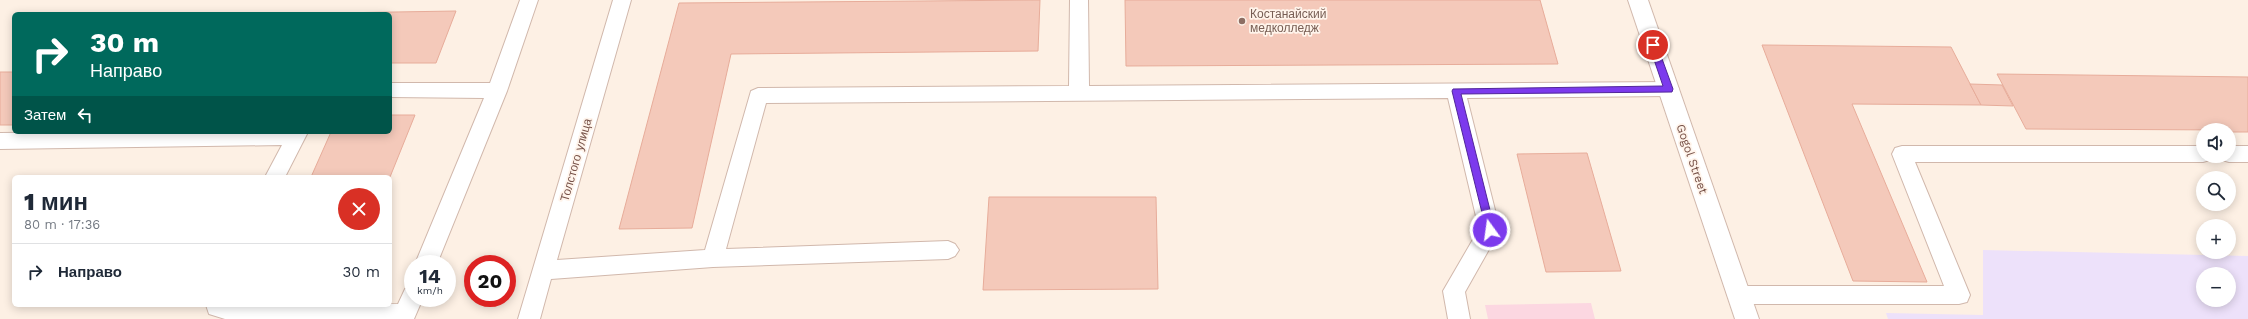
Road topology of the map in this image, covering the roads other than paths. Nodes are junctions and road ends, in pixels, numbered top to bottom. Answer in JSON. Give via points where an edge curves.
{"nodes":[{"id":1,"x":529,"y":0,"type":"edge"},
{"id":2,"x":622,"y":0,"type":"edge"},
{"id":3,"x":1079,"y":0,"type":"edge"},
{"id":4,"x":1638,"y":0,"type":"edge"},
{"id":5,"x":1668,"y":89,"type":"junction"},
{"id":6,"x":392,"y":90,"type":"edge"},
{"id":7,"x":497,"y":91,"type":"junction"},
{"id":8,"x":1456,"y":91,"type":"junction"},
{"id":9,"x":1079,"y":93,"type":"junction"},
{"id":10,"x":297,"y":135,"type":"edge"},
{"id":11,"x":0,"y":141,"type":"edge"},
{"id":12,"x":2196,"y":154,"type":"edge"},
{"id":13,"x":2236,"y":154,"type":"edge"},
{"id":14,"x":2248,"y":154,"type":"edge"},
{"id":15,"x":276,"y":175,"type":"edge"},
{"id":16,"x":948,"y":250,"type":"dead end"},
{"id":17,"x":430,"y":255,"type":"edge"},
{"id":18,"x":713,"y":258,"type":"junction"},
{"id":19,"x":543,"y":270,"type":"junction"},
{"id":20,"x":1739,"y":295,"type":"junction"},
{"id":21,"x":217,"y":307,"type":"edge"},
{"id":22,"x":407,"y":310,"type":"edge"},
{"id":23,"x":529,"y":319,"type":"edge"},
{"id":24,"x":1459,"y":319,"type":"edge"},
{"id":25,"x":1747,"y":319,"type":"edge"}],
"edges":[{"from":1,"to":7,"type":"lane"},
{"from":2,"to":19,"type":"lane","name":"Толстого улица"},
{"from":3,"to":9,"type":"lane"},
{"from":4,"to":5,"type":"street","name":"Gogol Street"},
{"from":5,"to":8,"type":"lane"},
{"from":5,"to":20,"type":"street","name":"Gogol Street"},
{"from":6,"to":7,"type":"lane"},
{"from":7,"to":17,"type":"lane"},
{"from":8,"to":9,"type":"lane"},
{"from":8,"to":24,"type":"lane","via":[[1490,230],[1454,291]]},
{"from":9,"to":18,"type":"lane","via":[[758,96]]},
{"from":10,"to":11,"type":"lane"},
{"from":10,"to":15,"type":"lane"},
{"from":12,"to":20,"type":"lane","via":[[1902,154],[1959,295]]},
{"from":13,"to":14,"type":"lane"},
{"from":16,"to":18,"type":"lane"},
{"from":18,"to":19,"type":"lane"},
{"from":19,"to":23,"type":"lane","name":"Толстого улица"},
{"from":20,"to":25,"type":"street","name":"Gogol Street"},
{"from":21,"to":22,"type":"lane","via":[[240,314]]}]}
